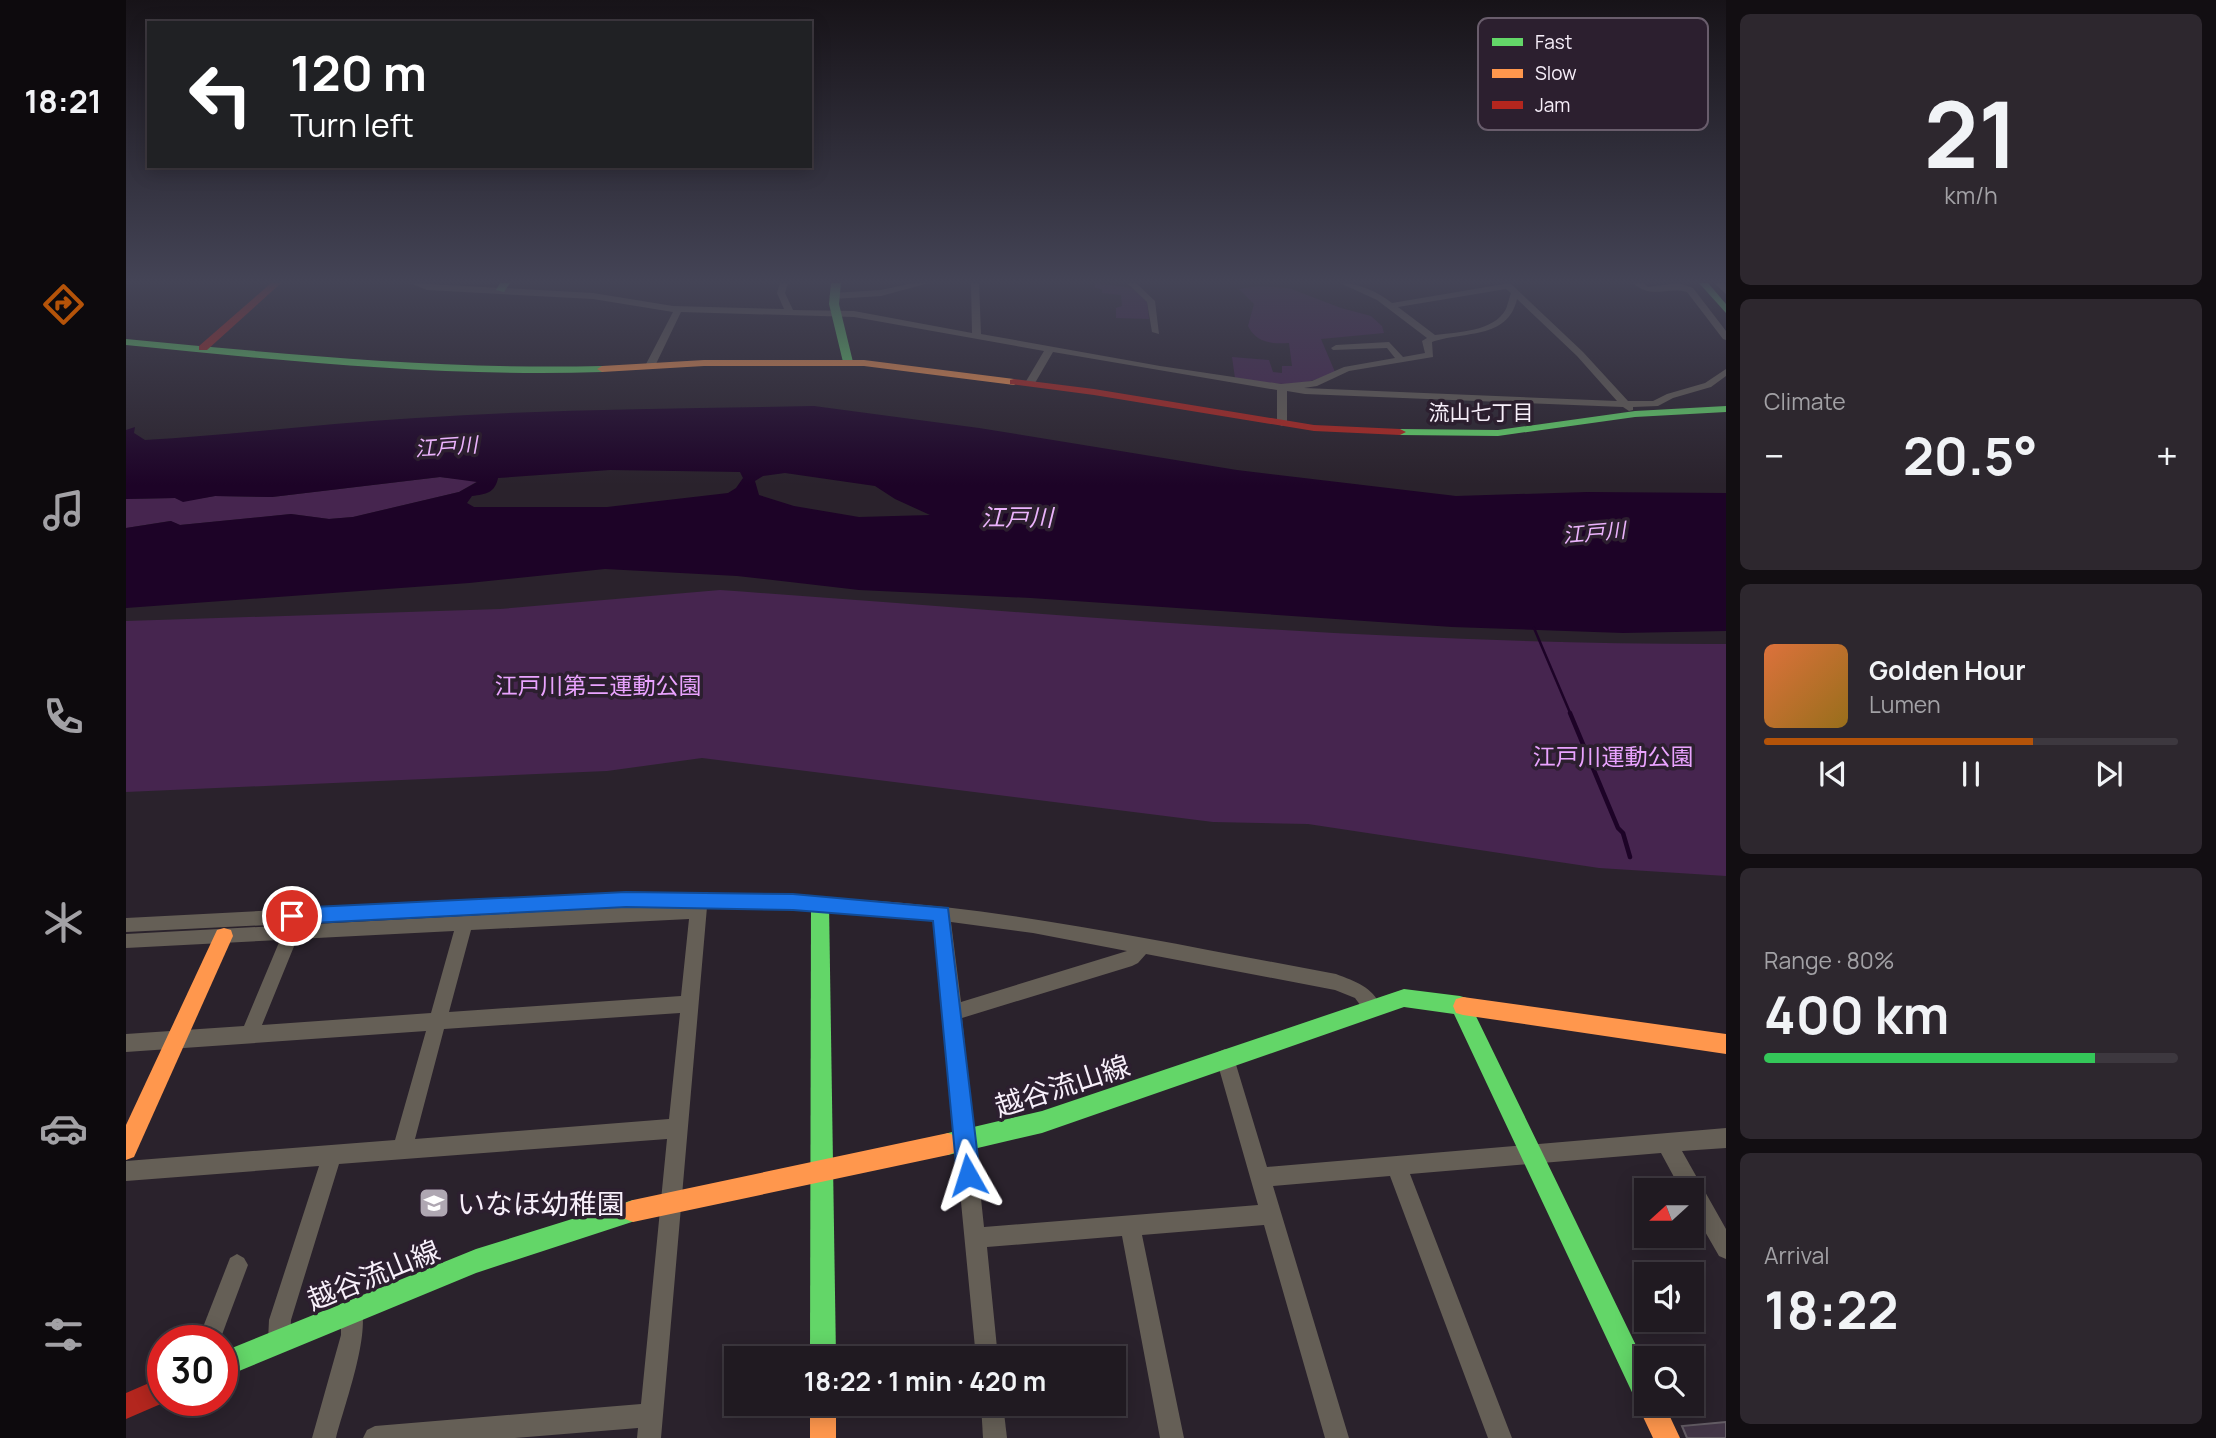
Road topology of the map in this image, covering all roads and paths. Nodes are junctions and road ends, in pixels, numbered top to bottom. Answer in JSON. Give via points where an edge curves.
{"nodes":[{"id":1,"x":224,"y":350,"type":"edge"},
{"id":2,"x":658,"y":350,"type":"edge"},
{"id":3,"x":846,"y":350,"type":"edge"},
{"id":4,"x":1049,"y":350,"type":"edge"},
{"id":5,"x":1057,"y":350,"type":"edge"},
{"id":6,"x":1393,"y":350,"type":"edge"},
{"id":7,"x":1429,"y":350,"type":"edge"},
{"id":8,"x":1576,"y":350,"type":"edge"},
{"id":9,"x":1401,"y":360,"type":"junction"},
{"id":10,"x":848,"y":362,"type":"junction"},
{"id":11,"x":650,"y":366,"type":"junction"},
{"id":12,"x":1726,"y":372,"type":"edge"},
{"id":13,"x":1330,"y":376,"type":"junction"},
{"id":14,"x":1030,"y":383,"type":"junction"},
{"id":15,"x":1282,"y":387,"type":"junction"},
{"id":16,"x":1340,"y":394,"type":"junction"},
{"id":17,"x":1628,"y":407,"type":"junction"},
{"id":18,"x":1726,"y":409,"type":"edge"},
{"id":19,"x":1282,"y":422,"type":"junction"},
{"id":20,"x":820,"y":904,"type":"junction"},
{"id":21,"x":699,"y":905,"type":"junction"},
{"id":22,"x":942,"y":914,"type":"junction"},
{"id":23,"x":465,"y":922,"type":"junction"},
{"id":24,"x":126,"y":925,"type":"edge"},
{"id":25,"x":291,"y":933,"type":"junction"},
{"id":26,"x":224,"y":936,"type":"junction"},
{"id":27,"x":126,"y":941,"type":"edge"},
{"id":28,"x":1144,"y":945,"type":"junction"},
{"id":29,"x":690,"y":1004,"type":"junction"},
{"id":30,"x":1460,"y":1005,"type":"junction"},
{"id":31,"x":1372,"y":1007,"type":"junction"},
{"id":32,"x":953,"y":1013,"type":"junction"},
{"id":33,"x":438,"y":1022,"type":"junction"},
{"id":34,"x":249,"y":1036,"type":"junction"},
{"id":35,"x":176,"y":1040,"type":"junction"},
{"id":36,"x":126,"y":1044,"type":"edge"},
{"id":37,"x":1726,"y":1044,"type":"edge"},
{"id":38,"x":1225,"y":1058,"type":"junction"},
{"id":39,"x":679,"y":1128,"type":"junction"},
{"id":40,"x":1726,"y":1138,"type":"edge"},
{"id":41,"x":965,"y":1141,"type":"junction"},
{"id":42,"x":1666,"y":1143,"type":"junction"},
{"id":43,"x":126,"y":1149,"type":"edge"},
{"id":44,"x":402,"y":1150,"type":"junction"},
{"id":45,"x":1533,"y":1154,"type":"junction"},
{"id":46,"x":332,"y":1156,"type":"junction"},
{"id":47,"x":1396,"y":1166,"type":"junction"},
{"id":48,"x":126,"y":1171,"type":"edge"},
{"id":49,"x":822,"y":1171,"type":"junction"},
{"id":50,"x":1261,"y":1177,"type":"junction"},
{"id":51,"x":672,"y":1201,"type":"junction"},
{"id":52,"x":1272,"y":1214,"type":"junction"},
{"id":53,"x":1130,"y":1225,"type":"junction"},
{"id":54,"x":975,"y":1238,"type":"junction"},
{"id":55,"x":1726,"y":1249,"type":"edge"},
{"id":56,"x":237,"y":1265,"type":"dead end"},
{"id":57,"x":352,"y":1311,"type":"junction"},
{"id":58,"x":215,"y":1325,"type":"edge"},
{"id":59,"x":279,"y":1341,"type":"junction"},
{"id":60,"x":823,"y":1346,"type":"edge"},
{"id":61,"x":986,"y":1346,"type":"edge"},
{"id":62,"x":238,"y":1358,"type":"edge"},
{"id":63,"x":1634,"y":1368,"type":"edge"},
{"id":64,"x":147,"y":1397,"type":"edge"},
{"id":65,"x":126,"y":1406,"type":"edge"},
{"id":66,"x":823,"y":1416,"type":"edge"},
{"id":67,"x":993,"y":1416,"type":"edge"},
{"id":68,"x":1656,"y":1416,"type":"edge"},
{"id":69,"x":650,"y":1426,"type":"edge"},
{"id":70,"x":552,"y":1430,"type":"edge"},
{"id":71,"x":450,"y":1435,"type":"edge"},
{"id":72,"x":324,"y":1438,"type":"edge"},
{"id":73,"x":375,"y":1438,"type":"edge"},
{"id":74,"x":823,"y":1438,"type":"edge"},
{"id":75,"x":995,"y":1438,"type":"edge"},
{"id":76,"x":1172,"y":1438,"type":"edge"},
{"id":77,"x":1338,"y":1438,"type":"edge"},
{"id":78,"x":1500,"y":1438,"type":"edge"},
{"id":79,"x":1667,"y":1438,"type":"edge"}],
"edges":[{"from":1,"to":11,"type":"street","via":[[395,367],[559,370]]},
{"from":2,"to":11,"type":"street"},
{"from":3,"to":10,"type":"street"},
{"from":4,"to":14,"type":"street"},
{"from":5,"to":15,"type":"street"},
{"from":6,"to":9,"type":"street"},
{"from":7,"to":9,"type":"street","via":[[1430,355]]},
{"from":8,"to":17,"type":"street"},
{"from":9,"to":13,"type":"street"},
{"from":10,"to":11,"type":"street"},
{"from":10,"to":14,"type":"street"},
{"from":12,"to":17,"type":"street","via":[[1708,385],[1655,404]]},
{"from":13,"to":15,"type":"street","via":[[1314,384]]},
{"from":13,"to":16,"type":"street"},
{"from":14,"to":19,"type":"street"},
{"from":15,"to":16,"type":"street"},
{"from":15,"to":19,"type":"street"},
{"from":16,"to":17,"type":"street"},
{"from":17,"to":18,"type":"street"},
{"from":17,"to":19,"type":"street","via":[[1530,429],[1464,434],[1314,428]]},
{"from":20,"to":21,"type":"street"},
{"from":20,"to":22,"type":"street"},
{"from":20,"to":49,"type":"street"},
{"from":21,"to":23,"type":"street"},
{"from":21,"to":24,"type":"street","via":[[541,903]]},
{"from":21,"to":29,"type":"street"},
{"from":22,"to":28,"type":"street"},
{"from":22,"to":32,"type":"street"},
{"from":23,"to":25,"type":"street"},
{"from":23,"to":33,"type":"street"},
{"from":25,"to":26,"type":"street"},
{"from":25,"to":34,"type":"street"},
{"from":26,"to":27,"type":"street"},
{"from":26,"to":35,"type":"street"},
{"from":28,"to":31,"type":"street","via":[[1336,982],[1361,992]]},
{"from":28,"to":32,"type":"street","via":[[1132,957]]},
{"from":29,"to":33,"type":"street"},
{"from":29,"to":39,"type":"street"},
{"from":30,"to":31,"type":"street","name":"越谷流山線","via":[[1413,998]]},
{"from":30,"to":37,"type":"street","name":"越谷流山線"},
{"from":30,"to":45,"type":"street"},
{"from":31,"to":38,"type":"street","name":"越谷流山線"},
{"from":32,"to":41,"type":"street"},
{"from":33,"to":34,"type":"street"},
{"from":33,"to":44,"type":"street"},
{"from":34,"to":35,"type":"street"},
{"from":35,"to":36,"type":"street"},
{"from":35,"to":43,"type":"street"},
{"from":38,"to":41,"type":"street","name":"越谷流山線","via":[[1042,1122]]},
{"from":38,"to":50,"type":"street"},
{"from":39,"to":44,"type":"street"},
{"from":39,"to":51,"type":"street"},
{"from":40,"to":42,"type":"street"},
{"from":41,"to":49,"type":"street","name":"越谷流山線"},
{"from":41,"to":54,"type":"street"},
{"from":42,"to":45,"type":"street"},
{"from":42,"to":55,"type":"street"},
{"from":44,"to":46,"type":"street"},
{"from":45,"to":47,"type":"street"},
{"from":45,"to":63,"type":"street"},
{"from":46,"to":48,"type":"street"},
{"from":46,"to":59,"type":"street","via":[[280,1320]]},
{"from":47,"to":50,"type":"street"},
{"from":47,"to":78,"type":"street"},
{"from":49,"to":51,"type":"street","name":"越谷流山線"},
{"from":49,"to":60,"type":"street"},
{"from":50,"to":52,"type":"street"},
{"from":51,"to":57,"type":"street","name":"越谷流山線","via":[[520,1245]]},
{"from":51,"to":69,"type":"street"},
{"from":52,"to":53,"type":"street"},
{"from":52,"to":77,"type":"street"},
{"from":53,"to":54,"type":"street"},
{"from":53,"to":76,"type":"street"},
{"from":54,"to":61,"type":"street"},
{"from":56,"to":58,"type":"street"},
{"from":57,"to":59,"type":"street","name":"越谷流山線"},
{"from":57,"to":72,"type":"street","via":[[352,1335]]},
{"from":59,"to":62,"type":"street","name":"越谷流山線"},
{"from":64,"to":65,"type":"street"},
{"from":66,"to":74,"type":"street"},
{"from":67,"to":75,"type":"street"},
{"from":68,"to":79,"type":"street"},
{"from":69,"to":70,"type":"street"},
{"from":70,"to":71,"type":"street"},
{"from":71,"to":73,"type":"street"}]}
